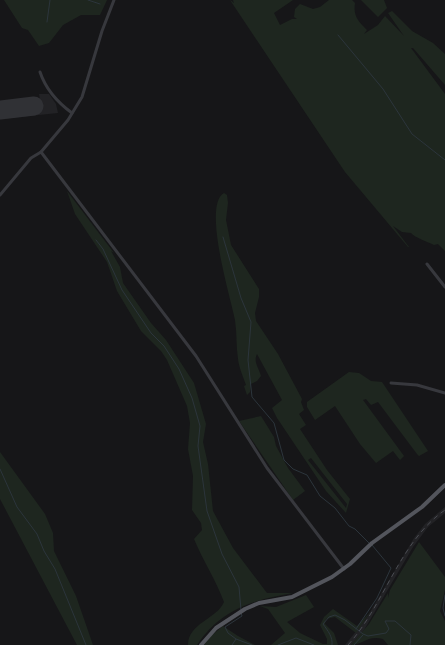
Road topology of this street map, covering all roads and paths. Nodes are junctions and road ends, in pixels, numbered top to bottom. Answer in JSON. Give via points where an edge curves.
{"nodes":[{"id":1,"x":114,"y":0,"type":"edge"},
{"id":2,"x":40,"y":72,"type":"dead end"},
{"id":3,"x":72,"y":113,"type":"junction"},
{"id":4,"x":42,"y":152,"type":"junction"},
{"id":5,"x":0,"y":195,"type":"edge"},
{"id":6,"x":427,"y":264,"type":"dead end"},
{"id":7,"x":445,"y":287,"type":"edge"},
{"id":8,"x":391,"y":384,"type":"dead end"},
{"id":9,"x":445,"y":393,"type":"edge"},
{"id":10,"x":445,"y":485,"type":"edge"},
{"id":11,"x":344,"y":569,"type":"junction"},
{"id":12,"x":201,"y":645,"type":"edge"}],
"edges":[{"from":1,"to":3,"type":"street","via":[[82,96]]},
{"from":2,"to":3,"type":"street","via":[[48,90]]},
{"from":3,"to":4,"type":"street"},
{"from":4,"to":5,"type":"street","via":[[31,158]]},
{"from":4,"to":11,"type":"street","via":[[196,356],[267,468]]},
{"from":6,"to":7,"type":"street"},
{"from":8,"to":9,"type":"street","via":[[422,386]]},
{"from":10,"to":11,"type":"main road","via":[[422,507],[372,542]]},
{"from":11,"to":12,"type":"main road","via":[[292,597],[259,603],[245,609],[216,628]]}]}
